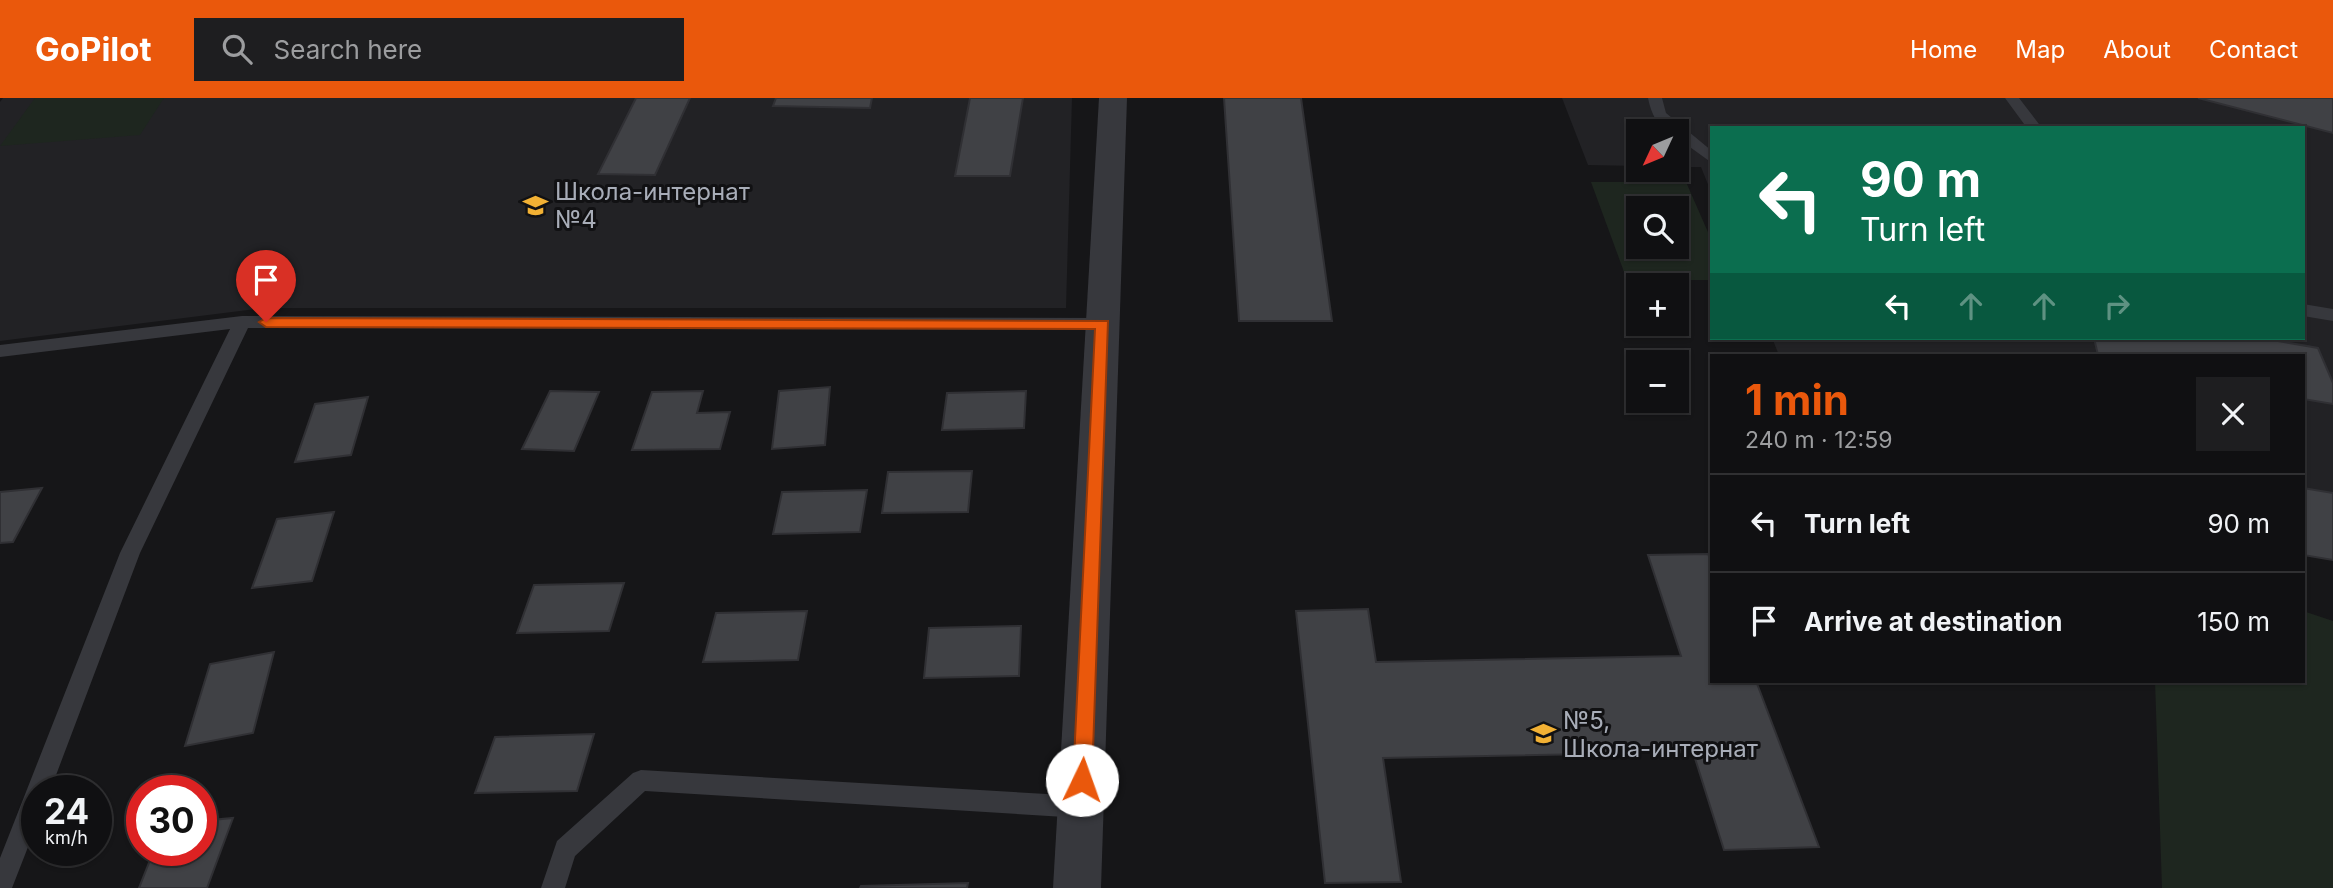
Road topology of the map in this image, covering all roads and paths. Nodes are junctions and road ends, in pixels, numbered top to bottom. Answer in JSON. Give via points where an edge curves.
{"nodes":[{"id":1,"x":1113,"y":98,"type":"edge"},
{"id":2,"x":1655,"y":98,"type":"edge"},
{"id":3,"x":2012,"y":98,"type":"edge"},
{"id":4,"x":2033,"y":126,"type":"edge"},
{"id":5,"x":1710,"y":157,"type":"edge"},
{"id":6,"x":2305,"y":310,"type":"edge"},
{"id":7,"x":2333,"y":315,"type":"edge"},
{"id":8,"x":242,"y":322,"type":"junction"},
{"id":9,"x":1103,"y":324,"type":"junction"},
{"id":10,"x":0,"y":351,"type":"edge"},
{"id":11,"x":44,"y":775,"type":"edge"},
{"id":12,"x":1081,"y":807,"type":"junction"},
{"id":13,"x":21,"y":825,"type":"edge"},
{"id":14,"x":6,"y":856,"type":"edge"},
{"id":15,"x":0,"y":888,"type":"edge"},
{"id":16,"x":553,"y":888,"type":"edge"},
{"id":17,"x":1077,"y":888,"type":"edge"}],
"edges":[{"from":1,"to":9,"type":"street"},
{"from":2,"to":5,"type":"lane","via":[[1659,115]]},
{"from":3,"to":4,"type":"lane"},
{"from":6,"to":7,"type":"lane"},
{"from":8,"to":9,"type":"lane"},
{"from":8,"to":10,"type":"lane"},
{"from":8,"to":11,"type":"lane","via":[[130,554]]},
{"from":9,"to":12,"type":"street"},
{"from":12,"to":16,"type":"lane","via":[[641,780],[565,849]]},
{"from":12,"to":17,"type":"street"},
{"from":13,"to":14,"type":"lane"},
{"from":14,"to":15,"type":"lane"}]}
